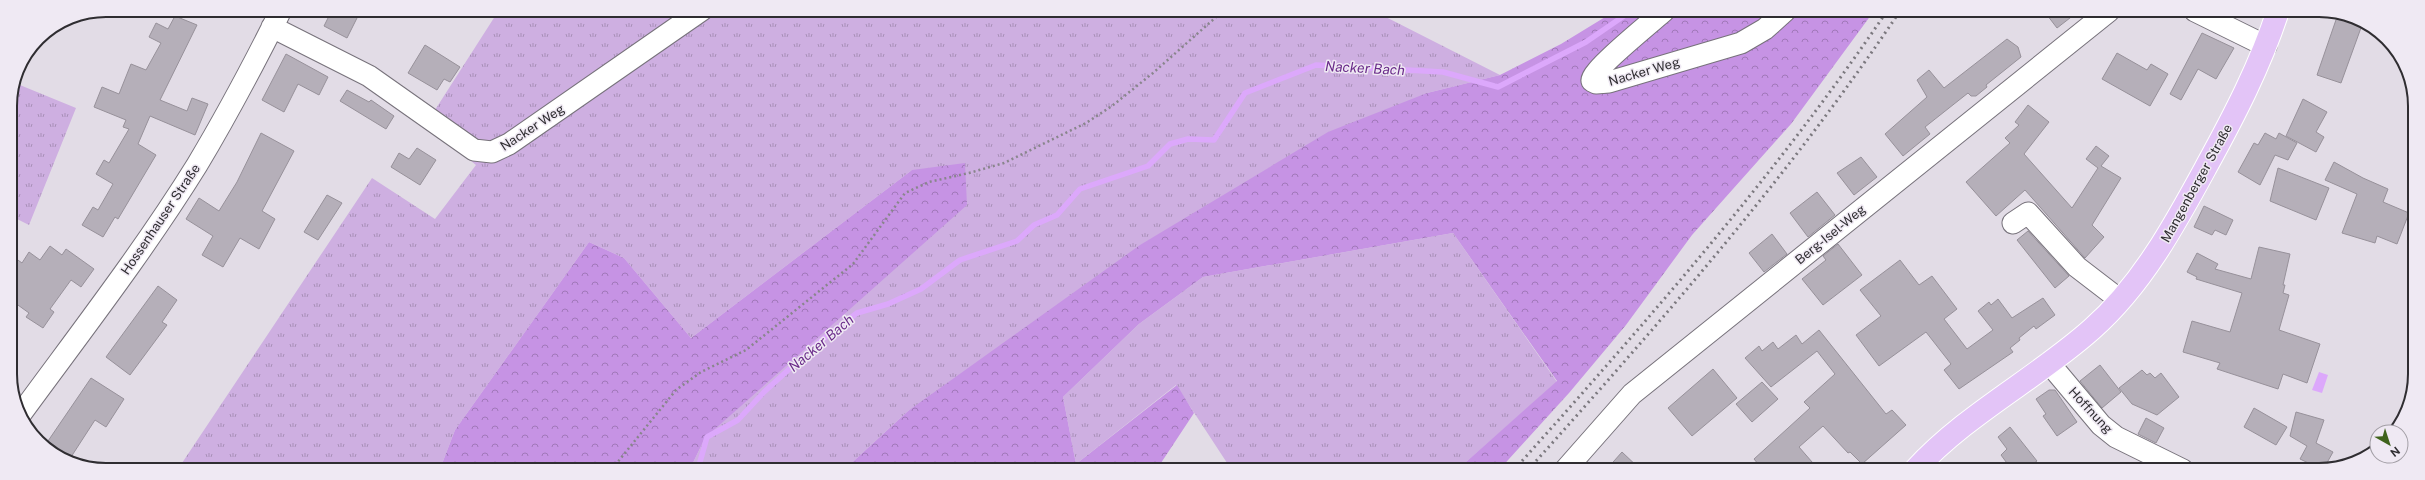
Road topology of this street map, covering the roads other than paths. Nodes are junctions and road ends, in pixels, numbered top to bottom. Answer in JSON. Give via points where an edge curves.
{"nodes":[{"id":1,"x":692,"y":17,"type":"edge"},
{"id":2,"x":1657,"y":17,"type":"edge"},
{"id":3,"x":1778,"y":17,"type":"edge"},
{"id":4,"x":2101,"y":17,"type":"edge"},
{"id":5,"x":2207,"y":17,"type":"edge"},
{"id":6,"x":2276,"y":17,"type":"edge"},
{"id":7,"x":277,"y":19,"type":"edge"},
{"id":8,"x":2266,"y":46,"type":"junction"},
{"id":9,"x":2013,"y":223,"type":"dead end"},
{"id":10,"x":2120,"y":300,"type":"junction"},
{"id":11,"x":2049,"y":363,"type":"junction"},
{"id":12,"x":24,"y":409,"type":"edge"},
{"id":13,"x":1571,"y":463,"type":"edge"},
{"id":14,"x":1923,"y":463,"type":"edge"},
{"id":15,"x":2169,"y":463,"type":"edge"}],
"edges":[{"from":1,"to":7,"type":"street","name":"Nacker Weg","via":[[525,135],[501,149],[488,152],[474,150],[466,145],[369,76]]},
{"from":2,"to":3,"type":"street","name":"Nacker Weg","via":[[1603,63],[1593,74],[1592,81],[1596,84],[1609,82],[1733,46],[1765,29]]},
{"from":4,"to":13,"type":"street","name":"Berg-Isel-Weg","via":[[1632,394]]},
{"from":5,"to":8,"type":"street"},
{"from":6,"to":8,"type":"main road","name":"Mangenberger Straße"},
{"from":7,"to":12,"type":"street","name":"Hossenhauser Straße","via":[[232,104],[183,187]]},
{"from":8,"to":10,"type":"main road","name":"Mangenberger Straße","via":[[2247,90],[2172,229]]},
{"from":9,"to":10,"type":"street","via":[[2028,213],[2077,267]]},
{"from":10,"to":11,"type":"main road","name":"Mangenberger Straße","via":[[2092,329]]},
{"from":11,"to":14,"type":"main road","name":"Mangenberger Straße","via":[[1979,414]]},
{"from":11,"to":15,"type":"street","name":"Hoffnung","via":[[2102,425],[2116,437]]}]}
